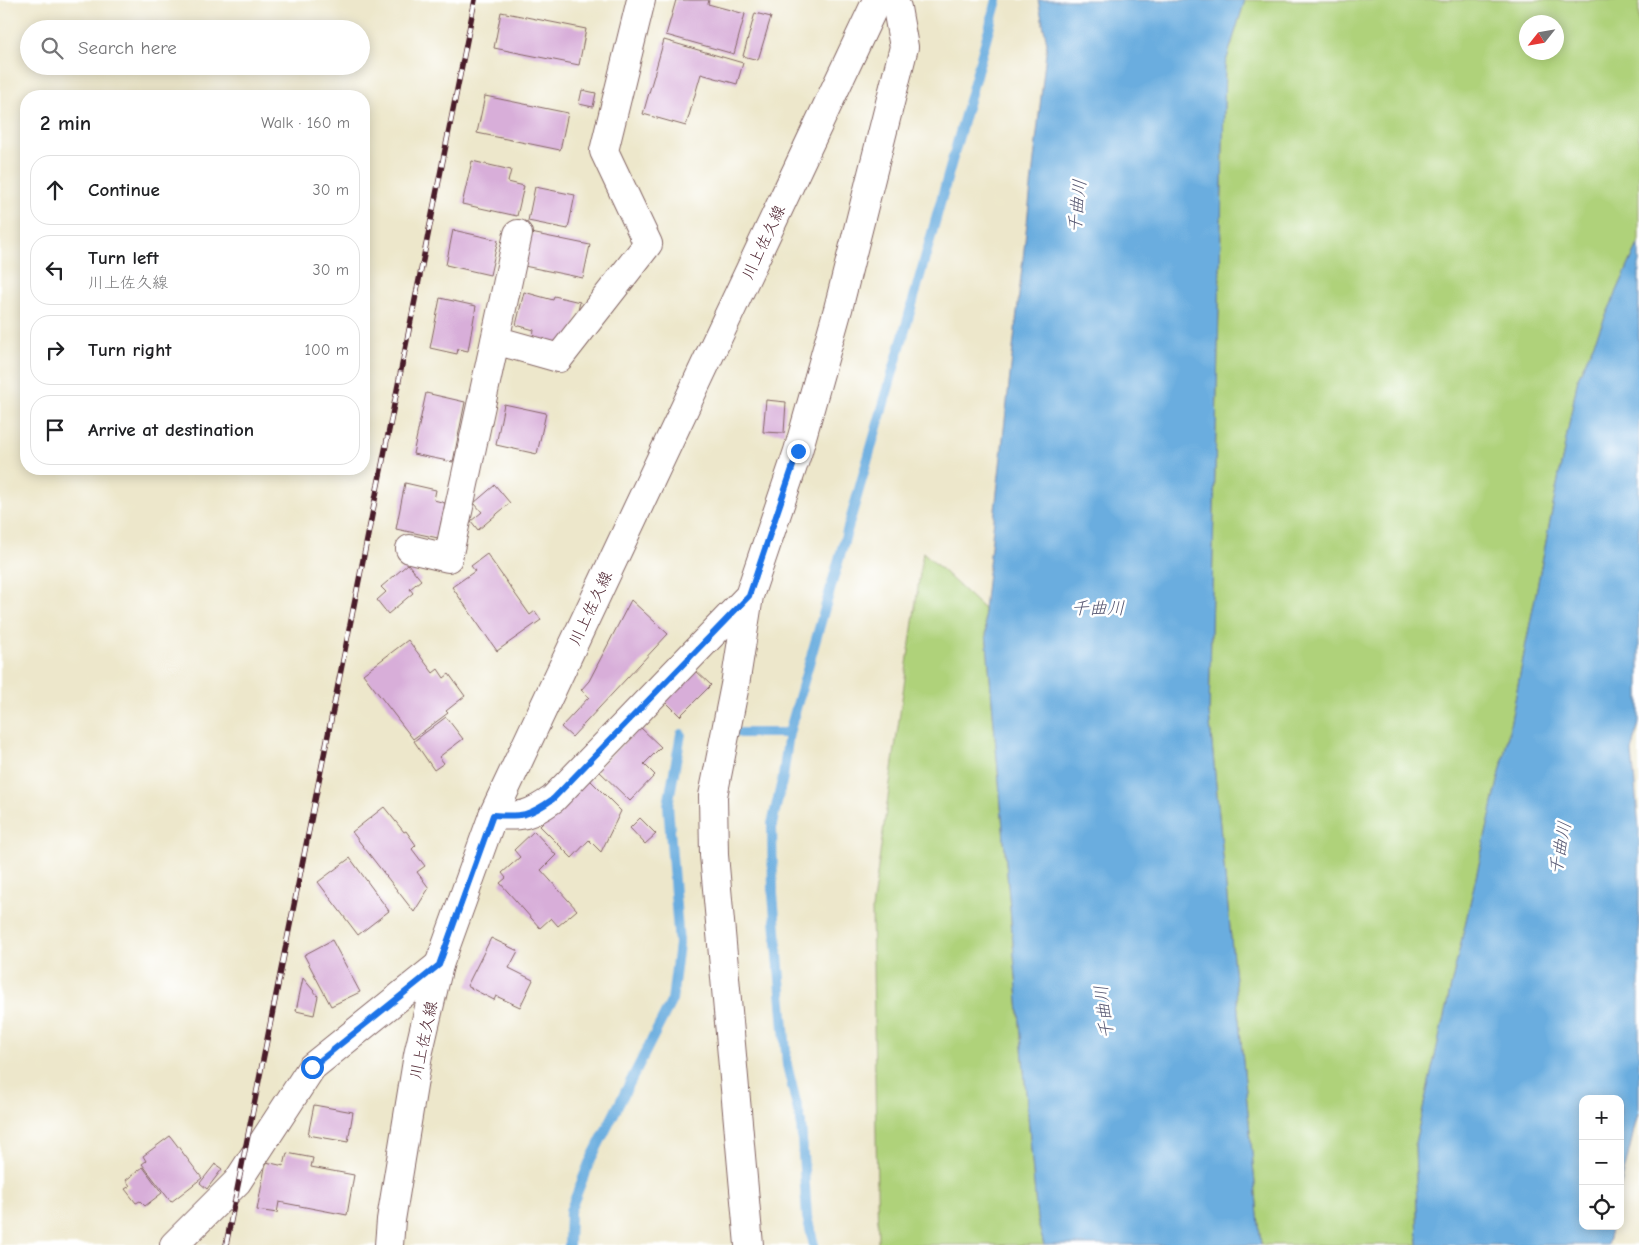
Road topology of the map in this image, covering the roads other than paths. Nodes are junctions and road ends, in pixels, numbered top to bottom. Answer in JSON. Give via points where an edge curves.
{"nodes":[{"id":1,"x":641,"y":0,"type":"edge"},
{"id":2,"x":877,"y":0,"type":"edge"},
{"id":3,"x":887,"y":0,"type":"edge"},
{"id":4,"x":518,"y":234,"type":"dead end"},
{"id":5,"x":495,"y":340,"type":"junction"},
{"id":6,"x":410,"y":550,"type":"dead end"},
{"id":7,"x":749,"y":596,"type":"junction"},
{"id":8,"x":493,"y":815,"type":"junction"},
{"id":9,"x":439,"y":965,"type":"junction"},
{"id":10,"x":174,"y":1245,"type":"edge"},
{"id":11,"x":389,"y":1245,"type":"edge"},
{"id":12,"x":748,"y":1245,"type":"edge"}],
"edges":[{"from":1,"to":5,"type":"street","via":[[604,151],[648,244],[559,358]]},
{"from":2,"to":8,"type":"street","name":"川上佐久線"},
{"from":3,"to":7,"type":"street","via":[[897,8],[904,47],[838,310],[798,451]]},
{"from":4,"to":5,"type":"street"},
{"from":5,"to":6,"type":"street","via":[[448,558]]},
{"from":7,"to":8,"type":"street","via":[[553,799],[516,817]]},
{"from":7,"to":12,"type":"street","via":[[713,796],[714,855]]},
{"from":8,"to":9,"type":"street","name":"川上佐久線"},
{"from":9,"to":10,"type":"street","via":[[312,1067],[238,1182]]},
{"from":9,"to":11,"type":"street","name":"川上佐久線","via":[[418,1055]]}]}
